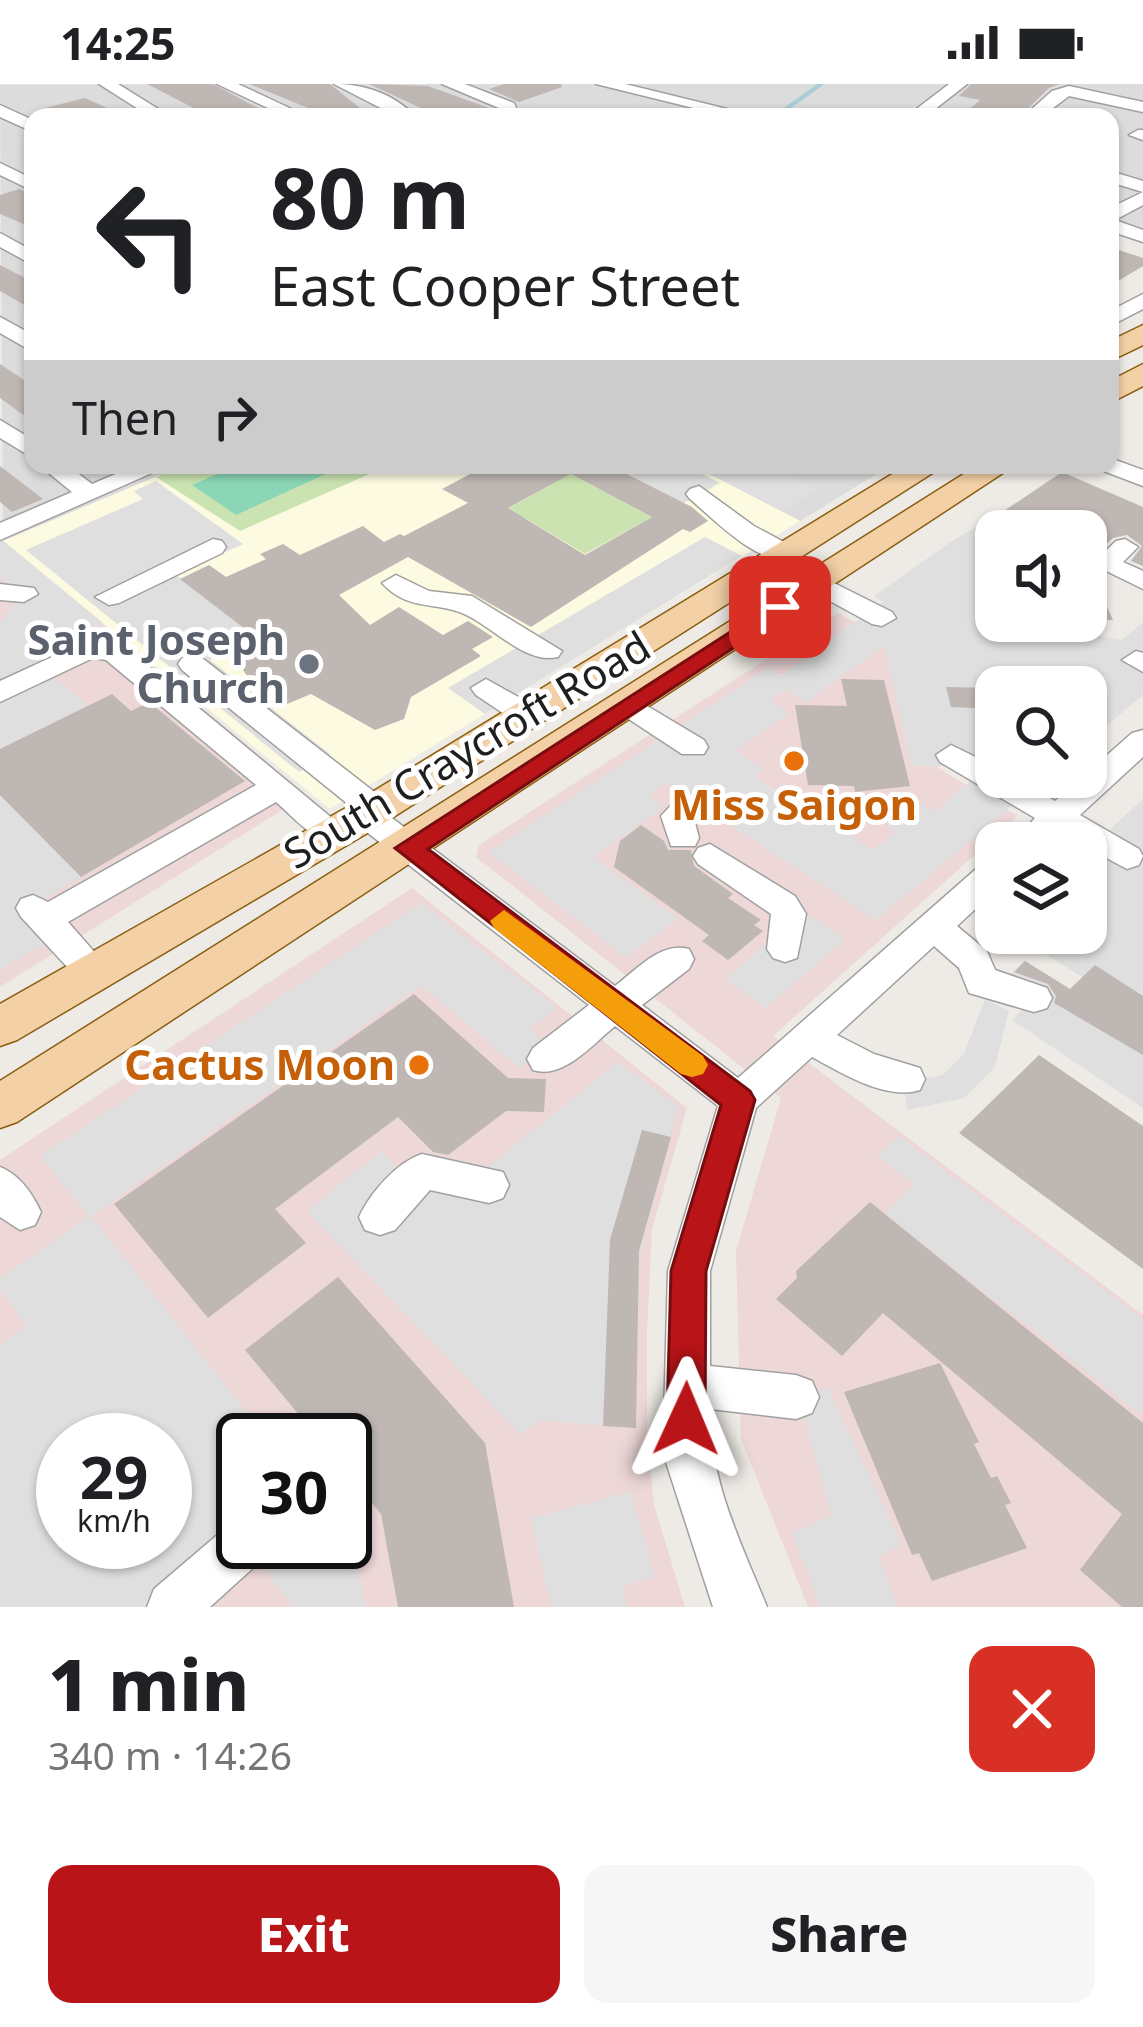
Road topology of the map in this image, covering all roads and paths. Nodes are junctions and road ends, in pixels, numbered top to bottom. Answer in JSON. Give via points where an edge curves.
{"nodes":[{"id":1,"x":107,"y":84,"type":"edge"},
{"id":2,"x":225,"y":84,"type":"edge"},
{"id":3,"x":342,"y":84,"type":"edge"},
{"id":4,"x":450,"y":84,"type":"edge"},
{"id":5,"x":604,"y":84,"type":"edge"},
{"id":6,"x":667,"y":84,"type":"edge"},
{"id":7,"x":959,"y":84,"type":"edge"},
{"id":8,"x":1075,"y":88,"type":"edge"},
{"id":9,"x":648,"y":95,"type":"junction"},
{"id":10,"x":632,"y":106,"type":"dead end"},
{"id":11,"x":1143,"y":107,"type":"edge"},
{"id":12,"x":148,"y":108,"type":"edge"},
{"id":13,"x":280,"y":108,"type":"edge"},
{"id":14,"x":396,"y":108,"type":"edge"},
{"id":15,"x":508,"y":108,"type":"edge"},
{"id":16,"x":709,"y":108,"type":"edge"},
{"id":17,"x":926,"y":108,"type":"edge"},
{"id":18,"x":1042,"y":108,"type":"edge"},
{"id":19,"x":64,"y":474,"type":"edge"},
{"id":20,"x":146,"y":474,"type":"edge"},
{"id":21,"x":915,"y":474,"type":"edge"},
{"id":22,"x":985,"y":474,"type":"edge"},
{"id":23,"x":125,"y":490,"type":"junction"},
{"id":24,"x":90,"y":494,"type":"junction"},
{"id":25,"x":699,"y":494,"type":"dead end"},
{"id":26,"x":18,"y":532,"type":"edge"},
{"id":27,"x":213,"y":547,"type":"dead end"},
{"id":28,"x":1125,"y":547,"type":"dead end"},
{"id":29,"x":786,"y":554,"type":"junction"},
{"id":30,"x":1143,"y":581,"type":"edge"},
{"id":31,"x":396,"y":583,"type":"dead end"},
{"id":32,"x":818,"y":583,"type":"junction"},
{"id":33,"x":109,"y":597,"type":"dead end"},
{"id":34,"x":882,"y":619,"type":"dead end"},
{"id":35,"x":548,"y":651,"type":"dead end"},
{"id":36,"x":192,"y":664,"type":"dead end"},
{"id":37,"x":10,"y":679,"type":"edge"},
{"id":38,"x":667,"y":681,"type":"junction"},
{"id":39,"x":486,"y":688,"type":"dead end"},
{"id":40,"x":629,"y":706,"type":"junction"},
{"id":41,"x":527,"y":715,"type":"junction"},
{"id":42,"x":1143,"y":740,"type":"edge"},
{"id":43,"x":694,"y":747,"type":"dead end"},
{"id":44,"x":951,"y":755,"type":"dead end"},
{"id":45,"x":975,"y":767,"type":"edge"},
{"id":46,"x":278,"y":787,"type":"junction"},
{"id":47,"x":1028,"y":798,"type":"edge"},
{"id":48,"x":1058,"y":816,"type":"junction"},
{"id":49,"x":358,"y":819,"type":"junction"},
{"id":50,"x":1051,"y":822,"type":"edge"},
{"id":51,"x":693,"y":835,"type":"dead end"},
{"id":52,"x":409,"y":848,"type":"junction"},
{"id":53,"x":1127,"y":857,"type":"dead end"},
{"id":54,"x":975,"y":890,"type":"edge"},
{"id":55,"x":934,"y":926,"type":"junction"},
{"id":56,"x":785,"y":949,"type":"dead end"},
{"id":57,"x":676,"y":959,"type":"dead end"},
{"id":58,"x":94,"y":972,"type":"junction"},
{"id":59,"x":1034,"y":998,"type":"dead end"},
{"id":60,"x":615,"y":1006,"type":"junction"},
{"id":61,"x":0,"y":1027,"type":"edge"},
{"id":62,"x":809,"y":1038,"type":"junction"},
{"id":63,"x":546,"y":1059,"type":"dead end"},
{"id":64,"x":906,"y":1078,"type":"dead end"},
{"id":65,"x":739,"y":1100,"type":"junction"},
{"id":66,"x":0,"y":1107,"type":"edge"},
{"id":67,"x":489,"y":1185,"type":"dead end"},
{"id":68,"x":380,"y":1217,"type":"dead end"},
{"id":69,"x":687,"y":1385,"type":"junction"},
{"id":70,"x":796,"y":1396,"type":"dead end"},
{"id":71,"x":216,"y":1568,"type":"edge"},
{"id":72,"x":736,"y":1605,"type":"edge"},
{"id":73,"x":172,"y":1607,"type":"edge"}],
"edges":[{"from":1,"to":12,"type":"street"},
{"from":2,"to":13,"type":"street"},
{"from":3,"to":14,"type":"street"},
{"from":4,"to":15,"type":"street"},
{"from":5,"to":9,"type":"street"},
{"from":6,"to":9,"type":"street"},
{"from":7,"to":17,"type":"street"},
{"from":8,"to":11,"type":"street"},
{"from":8,"to":18,"type":"street"},
{"from":9,"to":10,"type":"street"},
{"from":9,"to":16,"type":"street"},
{"from":19,"to":24,"type":"street"},
{"from":20,"to":23,"type":"street"},
{"from":21,"to":29,"type":"main road","name":"South Craycroft Road"},
{"from":22,"to":32,"type":"main road","name":"South Craycroft Road"},
{"from":23,"to":24,"type":"street"},
{"from":23,"to":26,"type":"street"},
{"from":24,"to":26,"type":"street"},
{"from":25,"to":29,"type":"street"},
{"from":27,"to":33,"type":"street"},
{"from":28,"to":30,"type":"street","via":[[1105,564]]},
{"from":29,"to":38,"type":"main road","via":[[797,567],[790,579],[684,649]]},
{"from":29,"to":41,"type":"main road","name":"South Craycroft Road"},
{"from":31,"to":35,"type":"street","via":[[422,599],[462,602]]},
{"from":32,"to":34,"type":"street"},
{"from":32,"to":38,"type":"main road","name":"South Craycroft Road"},
{"from":36,"to":49,"type":"street"},
{"from":37,"to":46,"type":"street","via":[[89,649],[114,652]]},
{"from":38,"to":40,"type":"main road","name":"South Craycroft Road"},
{"from":39,"to":41,"type":"street"},
{"from":40,"to":43,"type":"street"},
{"from":40,"to":52,"type":"main road","name":"South Craycroft Road"},
{"from":41,"to":49,"type":"main road","name":"South Craycroft Road"},
{"from":42,"to":48,"type":"street"},
{"from":44,"to":45,"type":"street"},
{"from":46,"to":49,"type":"street"},
{"from":46,"to":58,"type":"street","via":[[39,914]]},
{"from":47,"to":48,"type":"street"},
{"from":48,"to":50,"type":"street"},
{"from":48,"to":53,"type":"street"},
{"from":49,"to":52,"type":"street"},
{"from":49,"to":58,"type":"main road","name":"South Craycroft Road"},
{"from":51,"to":56,"type":"street","via":[[783,904]]},
{"from":52,"to":60,"type":"street"},
{"from":52,"to":66,"type":"main road","name":"South Craycroft Road"},
{"from":54,"to":55,"type":"street"},
{"from":55,"to":59,"type":"street","via":[[974,961],[981,981]]},
{"from":55,"to":62,"type":"street"},
{"from":57,"to":60,"type":"street"},
{"from":58,"to":61,"type":"main road","name":"South Craycroft Road"},
{"from":60,"to":63,"type":"street"},
{"from":60,"to":65,"type":"street"},
{"from":62,"to":64,"type":"street"},
{"from":62,"to":65,"type":"street"},
{"from":65,"to":69,"type":"street","via":[[689,1271]]},
{"from":67,"to":68,"type":"street","via":[[422,1171]]},
{"from":69,"to":70,"type":"street"},
{"from":69,"to":72,"type":"street","via":[[686,1453]]},
{"from":71,"to":73,"type":"street"}]}
